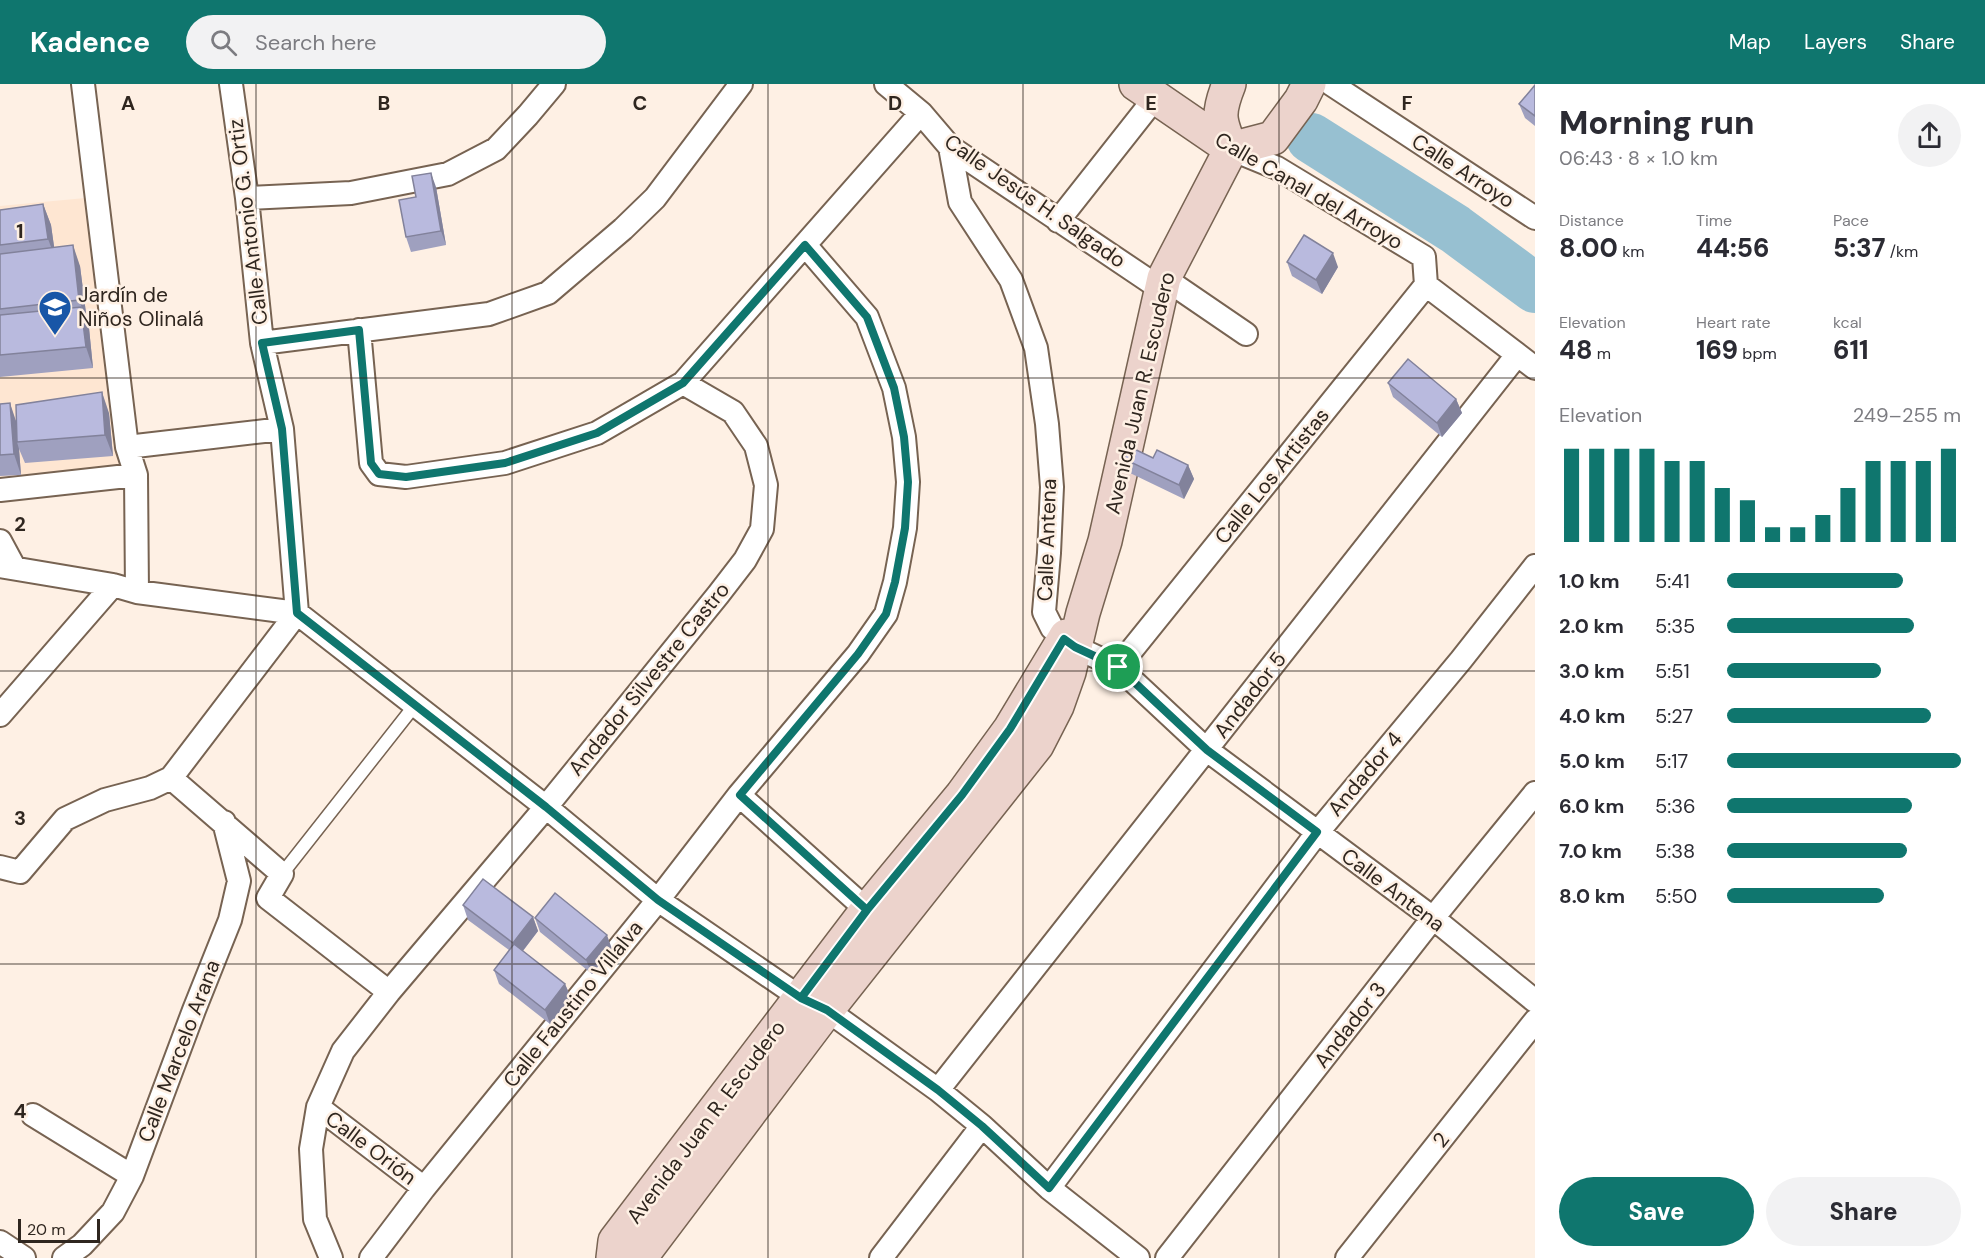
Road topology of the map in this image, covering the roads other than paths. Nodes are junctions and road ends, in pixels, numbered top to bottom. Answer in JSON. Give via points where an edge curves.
{"nodes":[{"id":1,"x":83,"y":84,"type":"edge"},
{"id":2,"x":231,"y":84,"type":"edge"},
{"id":3,"x":554,"y":84,"type":"edge"},
{"id":4,"x":741,"y":84,"type":"edge"},
{"id":5,"x":885,"y":84,"type":"edge"},
{"id":6,"x":1229,"y":84,"type":"edge"},
{"id":7,"x":1309,"y":84,"type":"edge"},
{"id":8,"x":1331,"y":84,"type":"edge"},
{"id":9,"x":1145,"y":91,"type":"edge"},
{"id":10,"x":921,"y":113,"type":"junction"},
{"id":11,"x":950,"y":147,"type":"junction"},
{"id":12,"x":1232,"y":149,"type":"junction"},
{"id":13,"x":247,"y":198,"type":"junction"},
{"id":14,"x":1535,"y":218,"type":"edge"},
{"id":15,"x":1058,"y":221,"type":"junction"},
{"id":16,"x":805,"y":245,"type":"junction"},
{"id":17,"x":1163,"y":283,"type":"junction"},
{"id":18,"x":1426,"y":285,"type":"junction"},
{"id":19,"x":359,"y":330,"type":"junction"},
{"id":20,"x":1246,"y":334,"type":"dead end"},
{"id":21,"x":262,"y":343,"type":"junction"},
{"id":22,"x":1517,"y":355,"type":"junction"},
{"id":23,"x":1535,"y":369,"type":"edge"},
{"id":24,"x":683,"y":383,"type":"junction"},
{"id":25,"x":282,"y":429,"type":"junction"},
{"id":26,"x":127,"y":447,"type":"junction"},
{"id":27,"x":136,"y":475,"type":"junction"},
{"id":28,"x":0,"y":490,"type":"edge"},
{"id":29,"x":0,"y":541,"type":"edge"},
{"id":30,"x":1535,"y":566,"type":"edge"},
{"id":31,"x":7,"y":567,"type":"edge"},
{"id":32,"x":113,"y":585,"type":"junction"},
{"id":33,"x":137,"y":592,"type":"junction"},
{"id":34,"x":297,"y":613,"type":"junction"},
{"id":35,"x":1070,"y":643,"type":"junction"},
{"id":36,"x":1118,"y":667,"type":"junction"},
{"id":37,"x":415,"y":705,"type":"junction"},
{"id":38,"x":0,"y":715,"type":"edge"},
{"id":39,"x":1207,"y":750,"type":"junction"},
{"id":40,"x":171,"y":778,"type":"junction"},
{"id":41,"x":1535,"y":793,"type":"edge"},
{"id":42,"x":740,"y":795,"type":"junction"},
{"id":43,"x":546,"y":807,"type":"junction"},
{"id":44,"x":224,"y":822,"type":"junction"},
{"id":45,"x":1317,"y":832,"type":"junction"},
{"id":46,"x":10,"y":869,"type":"edge"},
{"id":47,"x":282,"y":874,"type":"junction"},
{"id":48,"x":658,"y":900,"type":"junction"},
{"id":49,"x":867,"y":910,"type":"junction"},
{"id":50,"x":1433,"y":918,"type":"junction"},
{"id":51,"x":388,"y":992,"type":"junction"},
{"id":52,"x":1535,"y":1001,"type":"edge"},
{"id":53,"x":814,"y":1004,"type":"junction"},
{"id":54,"x":1535,"y":1021,"type":"edge"},
{"id":55,"x":938,"y":1090,"type":"junction"},
{"id":56,"x":318,"y":1107,"type":"junction"},
{"id":57,"x":33,"y":1115,"type":"dead end"},
{"id":58,"x":982,"y":1126,"type":"junction"},
{"id":59,"x":132,"y":1176,"type":"junction"},
{"id":60,"x":424,"y":1188,"type":"junction"},
{"id":61,"x":1049,"y":1188,"type":"junction"},
{"id":62,"x":0,"y":1242,"type":"edge"},
{"id":63,"x":330,"y":1257,"type":"edge"},
{"id":64,"x":24,"y":1258,"type":"edge"},
{"id":65,"x":64,"y":1258,"type":"edge"},
{"id":66,"x":371,"y":1258,"type":"edge"},
{"id":67,"x":613,"y":1258,"type":"edge"},
{"id":68,"x":635,"y":1258,"type":"edge"},
{"id":69,"x":881,"y":1258,"type":"edge"},
{"id":70,"x":1138,"y":1258,"type":"edge"},
{"id":71,"x":1167,"y":1258,"type":"edge"},
{"id":72,"x":1347,"y":1258,"type":"edge"}],
"edges":[{"from":1,"to":26,"type":"street"},
{"from":2,"to":13,"type":"street","name":"Calle Antonio G. Ortiz"},
{"from":3,"to":13,"type":"street","via":[[496,148],[448,174],[351,192]]},
{"from":4,"to":19,"type":"street","via":[[655,198],[548,293],[489,314]]},
{"from":5,"to":10,"type":"street","name":"Calle Jesús H. Salgado"},
{"from":6,"to":12,"type":"main road","via":[[1221,104],[1221,123]]},
{"from":7,"to":12,"type":"main road","via":[[1273,138]]},
{"from":8,"to":14,"type":"street","name":"Calle Arroyo"},
{"from":9,"to":12,"type":"main road","name":"Calle Canal del Arroyo"},
{"from":9,"to":15,"type":"street"},
{"from":10,"to":11,"type":"street","name":"Calle Jesús H. Salgado"},
{"from":10,"to":16,"type":"street"},
{"from":11,"to":15,"type":"street","name":"Calle Jesús H. Salgado"},
{"from":11,"to":35,"type":"street","name":"Calle Antena","via":[[960,202],[1011,280],[1036,348],[1052,487],[1044,612],[1052,628]]},
{"from":12,"to":17,"type":"main road","name":"Avenida Juan R. Escudero"},
{"from":12,"to":18,"type":"street","name":"Calle Canal del Arroyo","via":[[1277,168],[1424,257]]},
{"from":13,"to":21,"type":"street","name":"Calle Antonio G. Ortiz"},
{"from":15,"to":17,"type":"street","name":"Calle Jesús H. Salgado"},
{"from":16,"to":24,"type":"street"},
{"from":16,"to":42,"type":"street","name":"Calle Faustino Villalva","via":[[867,317],[894,388],[908,482],[905,528],[886,614],[858,654]]},
{"from":17,"to":20,"type":"street","name":"Calle Jesús H. Salgado"},
{"from":17,"to":35,"type":"main road","name":"Avenida Juan R. Escudero","via":[[1105,541]]},
{"from":18,"to":22,"type":"street"},
{"from":18,"to":36,"type":"street","name":"Calle Los Artistas"},
{"from":19,"to":21,"type":"street"},
{"from":19,"to":24,"type":"street","via":[[371,463],[379,474],[406,477],[505,463],[597,433]]},
{"from":21,"to":25,"type":"street","name":"Calle Antonio G. Ortiz"},
{"from":22,"to":23,"type":"street"},
{"from":22,"to":39,"type":"street","name":"Andador 5"},
{"from":24,"to":43,"type":"street","name":"Andador Silvestre Castro","via":[[733,412],[756,446],[766,485],[762,529],[745,560],[718,595]]},
{"from":25,"to":26,"type":"street"},
{"from":25,"to":34,"type":"street","name":"Calle Antonio G. Ortiz"},
{"from":26,"to":27,"type":"street"},
{"from":27,"to":28,"type":"street"},
{"from":27,"to":33,"type":"street"},
{"from":29,"to":31,"type":"street"},
{"from":30,"to":45,"type":"street","name":"Andador 4"},
{"from":31,"to":32,"type":"street"},
{"from":32,"to":33,"type":"street"},
{"from":32,"to":38,"type":"street"},
{"from":33,"to":34,"type":"street"},
{"from":34,"to":37,"type":"street"},
{"from":34,"to":40,"type":"street"},
{"from":35,"to":36,"type":"street","name":"Calle Antena"},
{"from":35,"to":49,"type":"main road","name":"Avenida Juan R. Escudero","via":[[962,795]]},
{"from":35,"to":53,"type":"main road","name":"Avenida Juan R. Escudero","via":[[1057,706],[1037,745]]},
{"from":36,"to":39,"type":"street","name":"Calle Antena"},
{"from":37,"to":43,"type":"street"},
{"from":37,"to":47,"type":"lane"},
{"from":39,"to":45,"type":"street","name":"Calle Antena"},
{"from":39,"to":55,"type":"street","name":"Andador 5"},
{"from":40,"to":44,"type":"street"},
{"from":40,"to":46,"type":"street","via":[[105,800],[65,819]]},
{"from":41,"to":50,"type":"street","name":"Andador 3"},
{"from":42,"to":48,"type":"street","name":"Calle Faustino Villalva"},
{"from":42,"to":49,"type":"street"},
{"from":43,"to":48,"type":"street"},
{"from":43,"to":51,"type":"street","name":"Andador Silvestre Castro"},
{"from":44,"to":47,"type":"street"},
{"from":44,"to":59,"type":"street","name":"Calle Marcelo Arana","via":[[239,880],[230,921]]},
{"from":45,"to":50,"type":"street","name":"Calle Antena"},
{"from":45,"to":61,"type":"street","name":"Andador 4"},
{"from":47,"to":51,"type":"street","via":[[268,898]]},
{"from":48,"to":53,"type":"street"},
{"from":48,"to":60,"type":"street","name":"Calle Faustino Villalva"},
{"from":49,"to":53,"type":"main road","name":"Avenida Juan R. Escudero"},
{"from":50,"to":52,"type":"street","name":"Calle Antena"},
{"from":50,"to":71,"type":"street","name":"Andador 3"},
{"from":51,"to":56,"type":"street","name":"Andador Silvestre Castro","via":[[343,1051]]},
{"from":53,"to":55,"type":"street"},
{"from":53,"to":67,"type":"main road","name":"Avenida Juan R. Escudero","via":[[615,1241]]},
{"from":53,"to":68,"type":"main road","name":"Avenida Juan R. Escudero","via":[[643,1254]]},
{"from":54,"to":72,"type":"street","name":"2"},
{"from":55,"to":58,"type":"street"},
{"from":56,"to":60,"type":"street","name":"Calle Orión"},
{"from":56,"to":63,"type":"street","name":"Andador Silvestre Castro","via":[[311,1149],[315,1219]]},
{"from":57,"to":59,"type":"street"},
{"from":58,"to":61,"type":"street"},
{"from":58,"to":69,"type":"street"},
{"from":59,"to":65,"type":"street","name":"Calle Marcelo Arana","via":[[113,1212]]},
{"from":60,"to":66,"type":"street","name":"Calle Faustino Villalva"},
{"from":61,"to":70,"type":"street"},
{"from":62,"to":64,"type":"street"}]}
